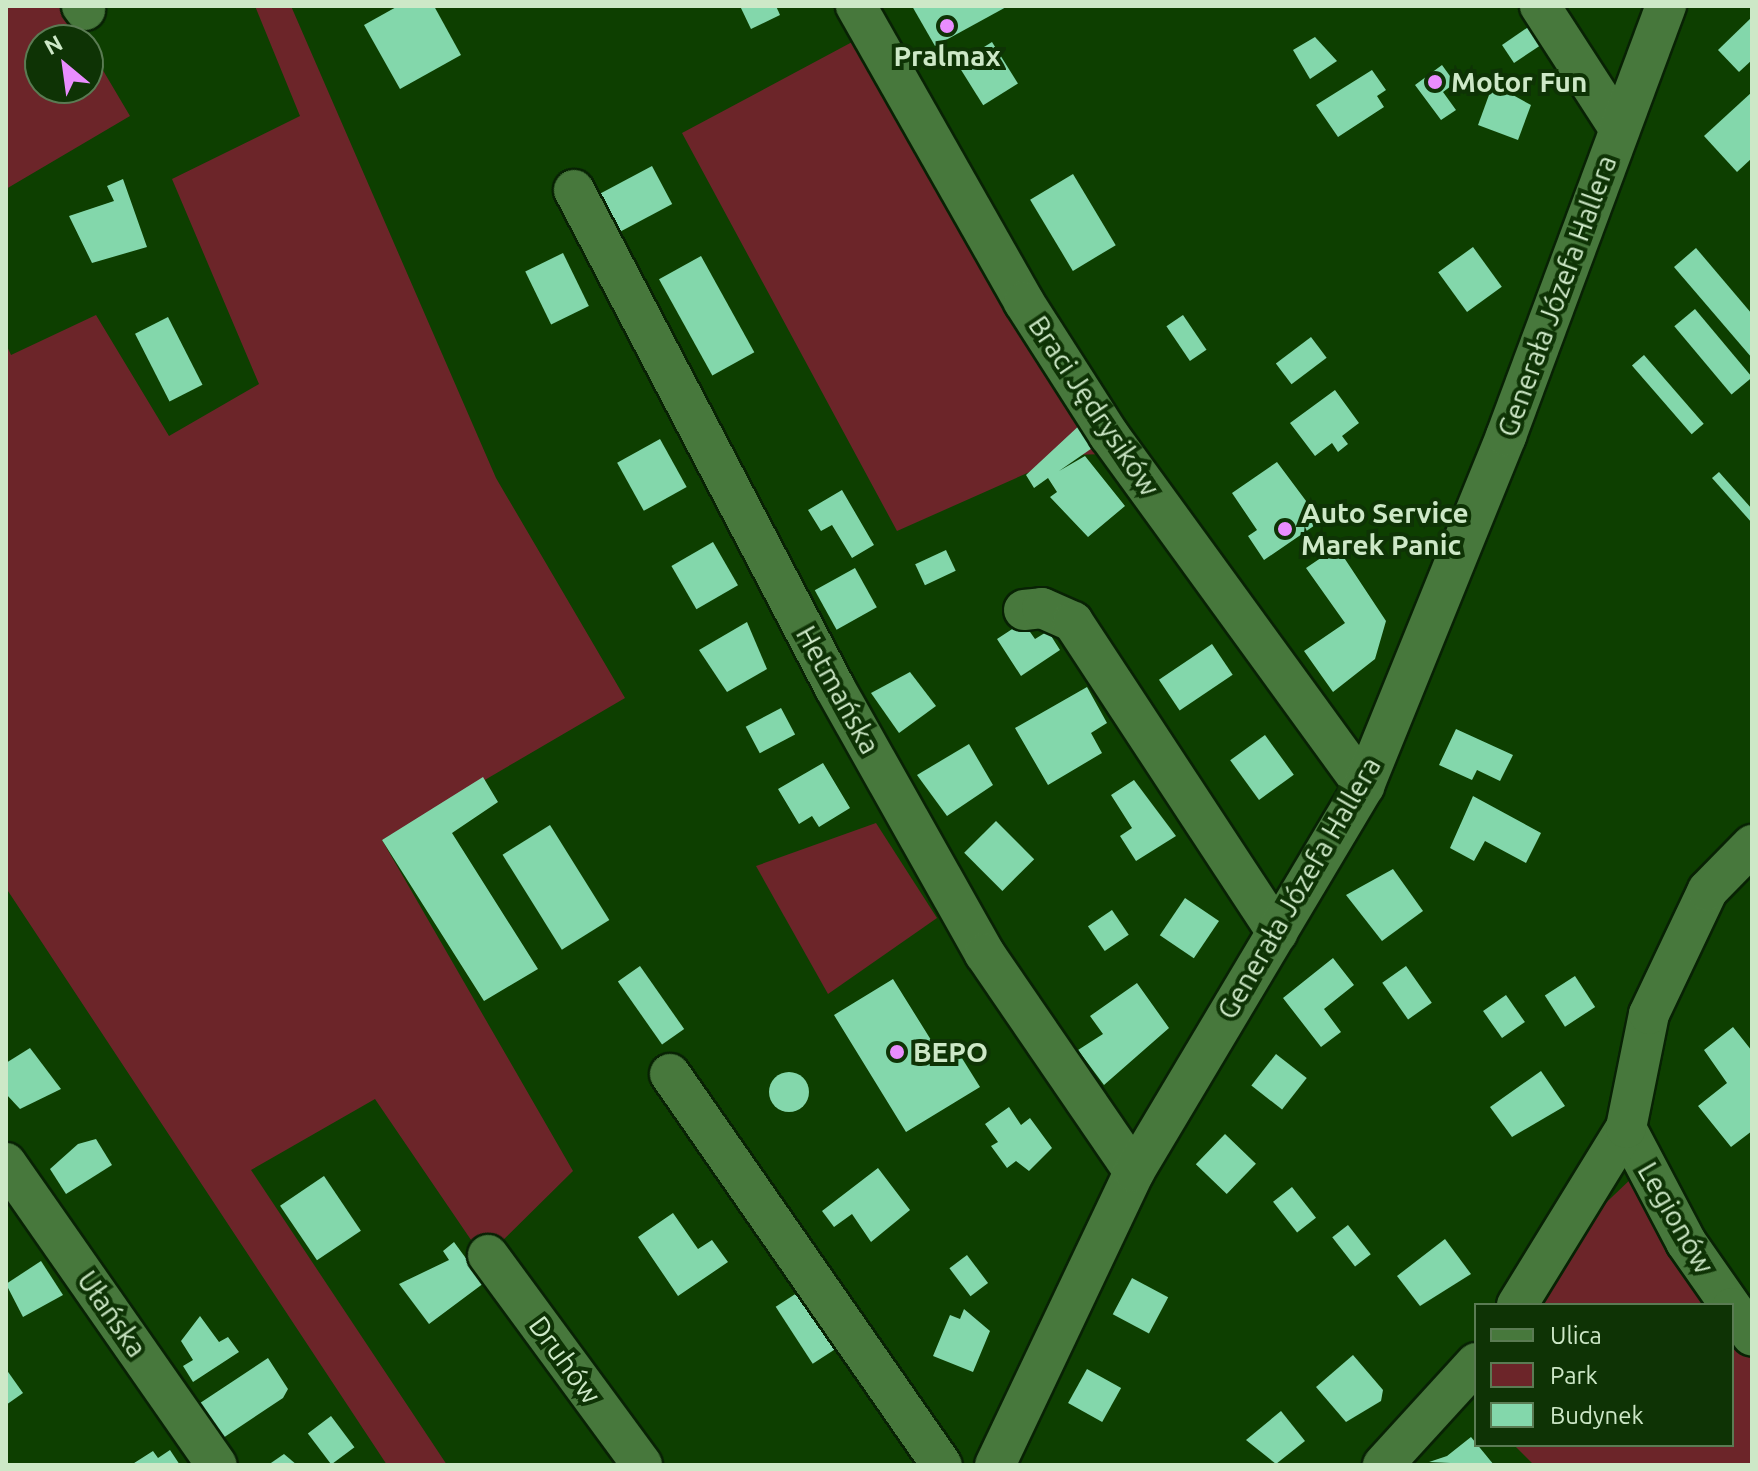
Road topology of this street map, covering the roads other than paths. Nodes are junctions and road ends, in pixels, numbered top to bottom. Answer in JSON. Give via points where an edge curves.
{"nodes":[{"id":1,"x":856,"y":6,"type":"edge"},
{"id":2,"x":1540,"y":6,"type":"edge"},
{"id":3,"x":1666,"y":6,"type":"edge"},
{"id":4,"x":1622,"y":120,"type":"junction"},
{"id":5,"x":574,"y":190,"type":"dead end"},
{"id":6,"x":1024,"y":610,"type":"dead end"},
{"id":7,"x":1364,"y":786,"type":"junction"},
{"id":8,"x":1752,"y":845,"type":"edge"},
{"id":9,"x":1277,"y":933,"type":"junction"},
{"id":10,"x":670,"y":1074,"type":"dead end"},
{"id":11,"x":1626,"y":1128,"type":"junction"},
{"id":12,"x":6,"y":1163,"type":"edge"},
{"id":13,"x":1134,"y":1172,"type":"junction"},
{"id":14,"x":488,"y":1255,"type":"dead end"},
{"id":15,"x":1518,"y":1303,"type":"edge"},
{"id":16,"x":1729,"y":1303,"type":"edge"},
{"id":17,"x":1734,"y":1310,"type":"edge"},
{"id":18,"x":1752,"y":1336,"type":"edge"},
{"id":19,"x":1474,"y":1365,"type":"edge"},
{"id":20,"x":217,"y":1465,"type":"edge"},
{"id":21,"x":642,"y":1465,"type":"edge"},
{"id":22,"x":942,"y":1465,"type":"edge"},
{"id":23,"x":995,"y":1465,"type":"edge"},
{"id":24,"x":1383,"y":1465,"type":"edge"}],
"edges":[{"from":1,"to":7,"type":"street","name":"Braci Jędrysików","via":[[1016,288],[1109,435]]},
{"from":2,"to":4,"type":"street"},
{"from":3,"to":4,"type":"street","name":"Generała Józefa Hallera"},
{"from":4,"to":7,"type":"street","name":"Generała Józefa Hallera","via":[[1506,436]]},
{"from":5,"to":13,"type":"street","name":"Hetmańska","via":[[835,688],[985,954]]},
{"from":6,"to":9,"type":"street","via":[[1042,608],[1073,622]]},
{"from":7,"to":9,"type":"street","name":"Generała Józefa Hallera"},
{"from":8,"to":11,"type":"street","via":[[1708,890],[1649,1014]]},
{"from":9,"to":13,"type":"street","name":"Generała Józefa Hallera"},
{"from":10,"to":22,"type":"street"},
{"from":11,"to":15,"type":"street"},
{"from":11,"to":16,"type":"street","name":"Legionów","via":[[1686,1242]]},
{"from":12,"to":20,"type":"street","name":"Ułańska"},
{"from":13,"to":23,"type":"street","name":"Generała Józefa Hallera"},
{"from":14,"to":21,"type":"street","name":"Druhów"},
{"from":17,"to":18,"type":"street","name":"Legionów"},
{"from":19,"to":24,"type":"street"}]}
